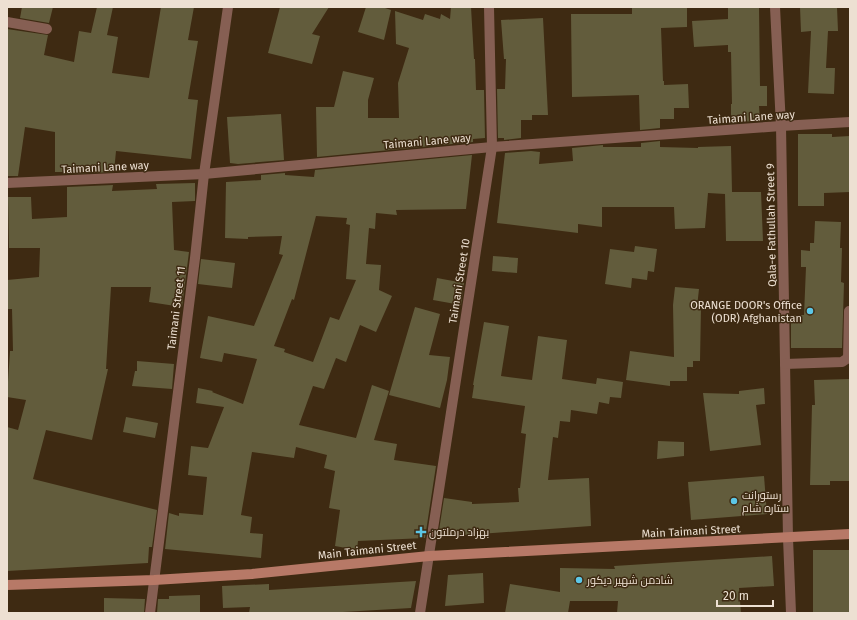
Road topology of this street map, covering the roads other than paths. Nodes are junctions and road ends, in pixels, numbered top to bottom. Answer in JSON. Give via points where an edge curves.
{"nodes":[{"id":1,"x":228,"y":7,"type":"edge"},
{"id":2,"x":489,"y":7,"type":"edge"},
{"id":3,"x":775,"y":7,"type":"edge"},
{"id":4,"x":7,"y":22,"type":"edge"},
{"id":5,"x":47,"y":29,"type":"dead end"},
{"id":6,"x":850,"y":122,"type":"edge"},
{"id":7,"x":781,"y":126,"type":"junction"},
{"id":8,"x":492,"y":147,"type":"junction"},
{"id":9,"x":204,"y":174,"type":"junction"},
{"id":10,"x":7,"y":184,"type":"edge"},
{"id":11,"x":849,"y":312,"type":"dead end"},
{"id":12,"x":785,"y":364,"type":"junction"},
{"id":13,"x":850,"y":534,"type":"edge"},
{"id":14,"x":788,"y":538,"type":"junction"},
{"id":15,"x":429,"y":556,"type":"junction"},
{"id":16,"x":154,"y":580,"type":"junction"},
{"id":17,"x":7,"y":585,"type":"edge"},
{"id":18,"x":150,"y":613,"type":"edge"},
{"id":19,"x":420,"y":613,"type":"edge"},
{"id":20,"x":791,"y":613,"type":"edge"}],
"edges":[{"from":1,"to":9,"type":"street","name":"Taimani Street 11"},
{"from":2,"to":8,"type":"street","name":"Taimani Street 10"},
{"from":3,"to":7,"type":"street","name":"Qala-e Fathullah Street 9"},
{"from":4,"to":5,"type":"street"},
{"from":6,"to":7,"type":"street","name":"Taimani Lane way"},
{"from":7,"to":8,"type":"street","name":"Taimani Lane way"},
{"from":7,"to":12,"type":"street","name":"Qala-e Fathullah Street 9"},
{"from":8,"to":9,"type":"street","name":"Taimani Lane way"},
{"from":8,"to":15,"type":"street","name":"Taimani Street 10"},
{"from":9,"to":10,"type":"street","name":"Taimani Lane way"},
{"from":9,"to":16,"type":"street","name":"Taimani Street 11"},
{"from":11,"to":12,"type":"street","via":[[848,358],[845,361]]},
{"from":12,"to":14,"type":"street","name":"Qala-e Fathullah Street 9"},
{"from":13,"to":14,"type":"main road","name":"Main Taimani Street"},
{"from":14,"to":15,"type":"main road","name":"Main Taimani Street"},
{"from":14,"to":20,"type":"street","name":"Qala-e Fathullah Street 9"},
{"from":15,"to":16,"type":"main road","name":"Main Taimani Street","via":[[252,574]]},
{"from":15,"to":19,"type":"street","name":"Taimani Street 10"},
{"from":16,"to":17,"type":"main road","name":"Main Taimani Street"},
{"from":16,"to":18,"type":"street","name":"Taimani Street 11"}]}
